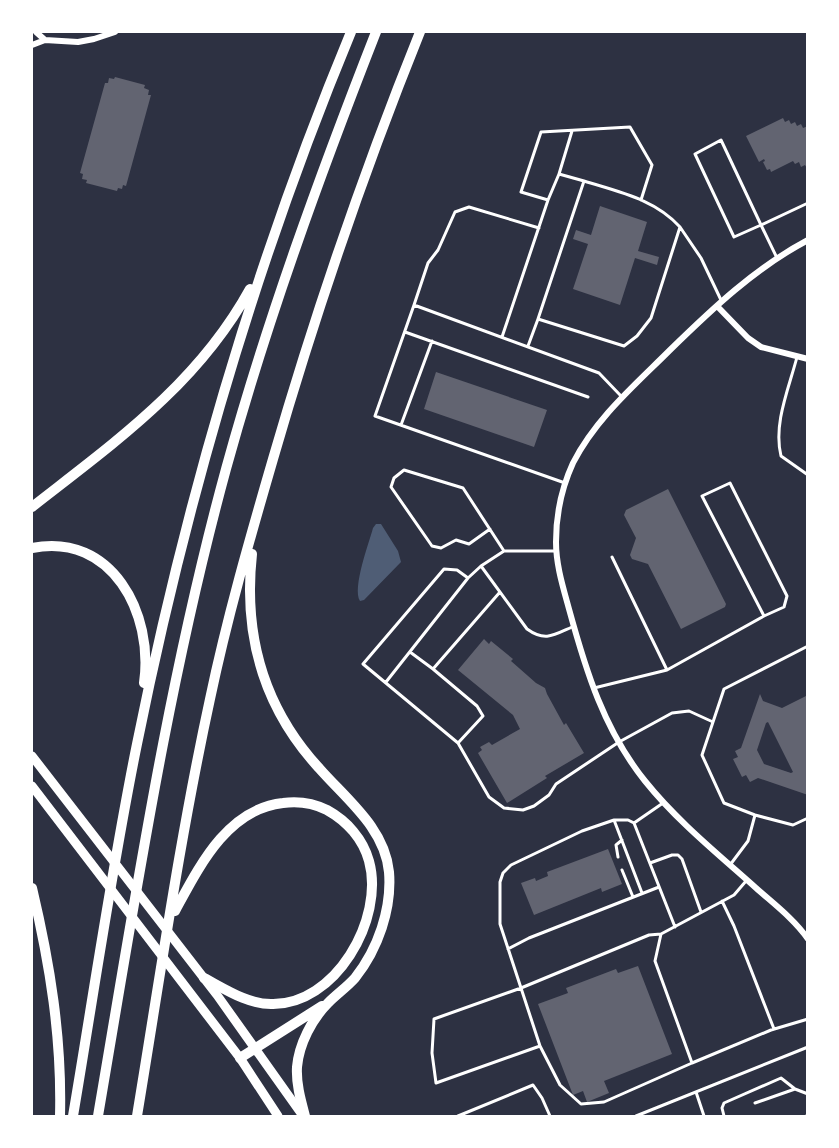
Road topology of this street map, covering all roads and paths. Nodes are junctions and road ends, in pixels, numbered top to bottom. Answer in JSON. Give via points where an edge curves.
{"nodes":[{"id":1,"x":36,"y":32,"type":"edge"},
{"id":2,"x":115,"y":32,"type":"edge"},
{"id":3,"x":351,"y":32,"type":"edge"},
{"id":4,"x":376,"y":32,"type":"edge"},
{"id":5,"x":420,"y":32,"type":"edge"},
{"id":6,"x":45,"y":40,"type":"junction"},
{"id":7,"x":32,"y":45,"type":"edge"},
{"id":8,"x":572,"y":130,"type":"junction"},
{"id":9,"x":559,"y":174,"type":"junction"},
{"id":10,"x":584,"y":181,"type":"junction"},
{"id":11,"x":641,"y":200,"type":"junction"},
{"id":12,"x":548,"y":201,"type":"junction"},
{"id":13,"x":807,"y":203,"type":"edge"},
{"id":14,"x":761,"y":225,"type":"junction"},
{"id":15,"x":680,"y":227,"type":"junction"},
{"id":16,"x":539,"y":228,"type":"junction"},
{"id":17,"x":807,"y":240,"type":"edge"},
{"id":18,"x":777,"y":258,"type":"junction"},
{"id":19,"x":264,"y":265,"type":"junction"},
{"id":20,"x":720,"y":304,"type":"junction"},
{"id":21,"x":414,"y":305,"type":"junction"},
{"id":22,"x":538,"y":319,"type":"junction"},
{"id":23,"x":405,"y":332,"type":"junction"},
{"id":24,"x":502,"y":337,"type":"junction"},
{"id":25,"x":432,"y":341,"type":"junction"},
{"id":26,"x":528,"y":346,"type":"junction"},
{"id":27,"x":797,"y":357,"type":"junction"},
{"id":28,"x":807,"y":359,"type":"edge"},
{"id":29,"x":588,"y":397,"type":"dead end"},
{"id":30,"x":623,"y":397,"type":"junction"},
{"id":31,"x":402,"y":425,"type":"junction"},
{"id":32,"x":807,"y":475,"type":"edge"},
{"id":33,"x":566,"y":483,"type":"junction"},
{"id":34,"x":32,"y":507,"type":"edge"},
{"id":35,"x":256,"y":518,"type":"junction"},
{"id":36,"x":490,"y":529,"type":"junction"},
{"id":37,"x":32,"y":548,"type":"edge"},
{"id":38,"x":556,"y":550,"type":"junction"},
{"id":39,"x":504,"y":551,"type":"junction"},
{"id":40,"x":612,"y":557,"type":"dead end"},
{"id":41,"x":481,"y":566,"type":"junction"},
{"id":42,"x":468,"y":578,"type":"junction"},
{"id":43,"x":500,"y":592,"type":"junction"},
{"id":44,"x":764,"y":616,"type":"junction"},
{"id":45,"x":574,"y":626,"type":"junction"},
{"id":46,"x":807,"y":646,"type":"edge"},
{"id":47,"x":410,"y":652,"type":"junction"},
{"id":48,"x":433,"y":669,"type":"junction"},
{"id":49,"x":667,"y":670,"type":"junction"},
{"id":50,"x":386,"y":682,"type":"junction"},
{"id":51,"x":593,"y":688,"type":"junction"},
{"id":52,"x":713,"y":722,"type":"junction"},
{"id":53,"x":619,"y":742,"type":"junction"},
{"id":54,"x":137,"y":743,"type":"junction"},
{"id":55,"x":458,"y":743,"type":"junction"},
{"id":56,"x":32,"y":756,"type":"edge"},
{"id":57,"x":32,"y":786,"type":"edge"},
{"id":58,"x":663,"y":802,"type":"junction"},
{"id":59,"x":754,"y":815,"type":"junction"},
{"id":60,"x":807,"y":818,"type":"edge"},
{"id":61,"x":614,"y":820,"type":"junction"},
{"id":62,"x":634,"y":822,"type":"junction"},
{"id":63,"x":622,"y":840,"type":"junction"},
{"id":64,"x":618,"y":857,"type":"dead end"},
{"id":65,"x":650,"y":863,"type":"junction"},
{"id":66,"x":730,"y":865,"type":"junction"},
{"id":67,"x":622,"y":870,"type":"dead end"},
{"id":68,"x":747,"y":880,"type":"junction"},
{"id":69,"x":659,"y":886,"type":"junction"},
{"id":70,"x":32,"y":888,"type":"edge"},
{"id":71,"x":642,"y":893,"type":"junction"},
{"id":72,"x":633,"y":897,"type":"junction"},
{"id":73,"x":722,"y":901,"type":"junction"},
{"id":74,"x":701,"y":912,"type":"junction"},
{"id":75,"x":170,"y":919,"type":"junction"},
{"id":76,"x":675,"y":927,"type":"junction"},
{"id":77,"x":661,"y":934,"type":"junction"},
{"id":78,"x":807,"y":939,"type":"edge"},
{"id":79,"x":508,"y":949,"type":"junction"},
{"id":80,"x":204,"y":978,"type":"junction"},
{"id":81,"x":521,"y":988,"type":"junction"},
{"id":82,"x":330,"y":1001,"type":"junction"},
{"id":83,"x":807,"y":1019,"type":"edge"},
{"id":84,"x":774,"y":1029,"type":"junction"},
{"id":85,"x":540,"y":1046,"type":"junction"},
{"id":86,"x":807,"y":1047,"type":"edge"},
{"id":87,"x":255,"y":1049,"type":"junction"},
{"id":88,"x":240,"y":1059,"type":"junction"},
{"id":89,"x":692,"y":1064,"type":"junction"},
{"id":90,"x":795,"y":1089,"type":"junction"},
{"id":91,"x":696,"y":1092,"type":"junction"},
{"id":92,"x":807,"y":1093,"type":"edge"},
{"id":93,"x":755,"y":1103,"type":"dead end"},
{"id":94,"x":60,"y":1116,"type":"edge"},
{"id":95,"x":73,"y":1116,"type":"edge"},
{"id":96,"x":98,"y":1116,"type":"edge"},
{"id":97,"x":137,"y":1116,"type":"edge"},
{"id":98,"x":278,"y":1116,"type":"edge"},
{"id":99,"x":304,"y":1116,"type":"edge"},
{"id":100,"x":458,"y":1116,"type":"edge"},
{"id":101,"x":550,"y":1116,"type":"edge"},
{"id":102,"x":636,"y":1116,"type":"edge"},
{"id":103,"x":704,"y":1116,"type":"edge"},
{"id":104,"x":724,"y":1116,"type":"edge"}],
"edges":[{"from":1,"to":6,"type":"street"},
{"from":2,"to":6,"type":"street","via":[[78,42]]},
{"from":3,"to":19,"type":"highway"},
{"from":4,"to":96,"type":"highway","via":[[283,285],[226,470],[189,619],[158,770]]},
{"from":5,"to":35,"type":"highway","via":[[349,222]]},
{"from":6,"to":7,"type":"street"},
{"from":8,"to":9,"type":"lane"},
{"from":8,"to":11,"type":"lane","via":[[630,127],[652,165]]},
{"from":8,"to":12,"type":"lane","via":[[541,132],[524,182],[521,192]]},
{"from":9,"to":10,"type":"lane"},
{"from":9,"to":12,"type":"lane"},
{"from":10,"to":11,"type":"lane"},
{"from":10,"to":22,"type":"lane"},
{"from":11,"to":15,"type":"lane","via":[[668,214]]},
{"from":12,"to":16,"type":"lane"},
{"from":13,"to":14,"type":"lane"},
{"from":14,"to":14,"type":"lane","via":[[721,140],[695,154],[734,237]]},
{"from":14,"to":18,"type":"lane"},
{"from":15,"to":20,"type":"lane","via":[[700,258]]},
{"from":15,"to":22,"type":"lane","via":[[651,318],[624,346]]},
{"from":16,"to":21,"type":"lane","via":[[469,207],[455,212],[428,263]]},
{"from":16,"to":24,"type":"lane"},
{"from":17,"to":18,"type":"street"},
{"from":18,"to":20,"type":"street"},
{"from":19,"to":34,"type":"highway","via":[[222,334],[173,392]]},
{"from":19,"to":54,"type":"highway","via":[[195,495]]},
{"from":20,"to":27,"type":"street","via":[[748,338],[761,347]]},
{"from":20,"to":30,"type":"street"},
{"from":21,"to":23,"type":"lane"},
{"from":21,"to":24,"type":"lane"},
{"from":22,"to":26,"type":"lane"},
{"from":23,"to":25,"type":"lane"},
{"from":23,"to":31,"type":"lane","via":[[375,416]]},
{"from":24,"to":26,"type":"lane"},
{"from":25,"to":29,"type":"lane"},
{"from":25,"to":31,"type":"lane"},
{"from":26,"to":30,"type":"lane","via":[[599,373]]},
{"from":27,"to":28,"type":"street"},
{"from":27,"to":32,"type":"lane","via":[[777,441],[781,456]]},
{"from":30,"to":33,"type":"street","via":[[593,429]]},
{"from":31,"to":33,"type":"lane"},
{"from":33,"to":38,"type":"street","via":[[559,508]]},
{"from":35,"to":75,"type":"highway","via":[[210,699]]},
{"from":35,"to":82,"type":"highway","via":[[250,573],[251,612],[265,686],[299,744],[370,824],[388,870],[387,905],[374,948],[354,979]]},
{"from":36,"to":36,"type":"lane","via":[[463,488],[404,470],[394,478],[391,487],[432,546],[441,548],[456,540],[469,544]]},
{"from":36,"to":39,"type":"lane"},
{"from":37,"to":54,"type":"highway","via":[[57,547],[86,554],[110,569],[132,600],[142,630],[146,663]]},
{"from":38,"to":39,"type":"lane"},
{"from":38,"to":45,"type":"street"},
{"from":39,"to":41,"type":"lane"},
{"from":40,"to":49,"type":"lane"},
{"from":41,"to":42,"type":"lane"},
{"from":41,"to":43,"type":"lane"},
{"from":42,"to":47,"type":"lane"},
{"from":42,"to":50,"type":"lane","via":[[457,570],[444,569],[363,663]]},
{"from":43,"to":45,"type":"lane","via":[[527,629],[537,636],[549,636]]},
{"from":43,"to":48,"type":"lane"},
{"from":44,"to":44,"type":"lane","via":[[702,496],[730,483],[787,596],[784,607]]},
{"from":44,"to":49,"type":"lane"},
{"from":45,"to":51,"type":"street"},
{"from":46,"to":52,"type":"lane","via":[[724,689]]},
{"from":47,"to":48,"type":"lane"},
{"from":47,"to":50,"type":"lane"},
{"from":48,"to":55,"type":"lane","via":[[477,706],[483,716]]},
{"from":49,"to":51,"type":"lane"},
{"from":50,"to":55,"type":"lane"},
{"from":51,"to":53,"type":"street"},
{"from":52,"to":53,"type":"lane","via":[[689,711],[672,713]]},
{"from":52,"to":59,"type":"lane","via":[[702,755],[724,803]]},
{"from":53,"to":55,"type":"lane","via":[[555,784],[549,795],[534,806],[523,810],[504,808],[489,797]]},
{"from":53,"to":58,"type":"street"},
{"from":54,"to":95,"type":"highway"},
{"from":56,"to":80,"type":"main road"},
{"from":57,"to":88,"type":"main road"},
{"from":58,"to":62,"type":"lane"},
{"from":58,"to":66,"type":"street"},
{"from":59,"to":60,"type":"lane","via":[[794,825]]},
{"from":59,"to":66,"type":"lane","via":[[748,841]]},
{"from":61,"to":62,"type":"lane"},
{"from":61,"to":63,"type":"lane"},
{"from":61,"to":79,"type":"lane","via":[[553,843],[503,873],[500,924]]},
{"from":62,"to":65,"type":"lane"},
{"from":63,"to":64,"type":"lane","via":[[616,845]]},
{"from":63,"to":71,"type":"lane"},
{"from":65,"to":69,"type":"lane"},
{"from":65,"to":74,"type":"lane","via":[[678,855]]},
{"from":66,"to":68,"type":"street"},
{"from":67,"to":72,"type":"lane"},
{"from":68,"to":73,"type":"lane","via":[[734,895]]},
{"from":68,"to":78,"type":"street","via":[[786,914]]},
{"from":69,"to":71,"type":"lane"},
{"from":69,"to":76,"type":"lane"},
{"from":70,"to":94,"type":"highway","via":[[56,1013]]},
{"from":71,"to":72,"type":"lane"},
{"from":72,"to":79,"type":"lane"},
{"from":73,"to":74,"type":"lane"},
{"from":73,"to":84,"type":"lane"},
{"from":74,"to":76,"type":"lane"},
{"from":75,"to":80,"type":"highway","via":[[221,838],[263,807],[299,802],[324,808],[351,828],[364,847],[372,875],[370,909],[353,950],[323,987],[298,1000],[272,1005],[251,1001]]},
{"from":75,"to":97,"type":"highway"},
{"from":76,"to":77,"type":"lane"},
{"from":77,"to":81,"type":"lane","via":[[649,935]]},
{"from":77,"to":89,"type":"lane","via":[[656,960]]},
{"from":79,"to":81,"type":"lane"},
{"from":80,"to":87,"type":"main road"},
{"from":81,"to":85,"type":"lane"},
{"from":81,"to":85,"type":"lane","via":[[434,1019],[432,1053],[436,1083]]},
{"from":82,"to":87,"type":"highway"},
{"from":82,"to":99,"type":"highway","via":[[308,1031],[300,1053],[297,1079]]},
{"from":83,"to":84,"type":"lane"},
{"from":84,"to":89,"type":"lane"},
{"from":85,"to":89,"type":"lane","via":[[560,1085],[581,1104],[603,1102]]},
{"from":86,"to":91,"type":"lane"},
{"from":87,"to":88,"type":"highway"},
{"from":87,"to":99,"type":"main road"},
{"from":88,"to":98,"type":"main road"},
{"from":90,"to":92,"type":"lane"},
{"from":90,"to":93,"type":"lane"},
{"from":90,"to":104,"type":"lane","via":[[781,1078],[724,1103]]},
{"from":91,"to":102,"type":"lane"},
{"from":91,"to":103,"type":"lane"},
{"from":100,"to":101,"type":"lane","via":[[533,1085]]}]}
